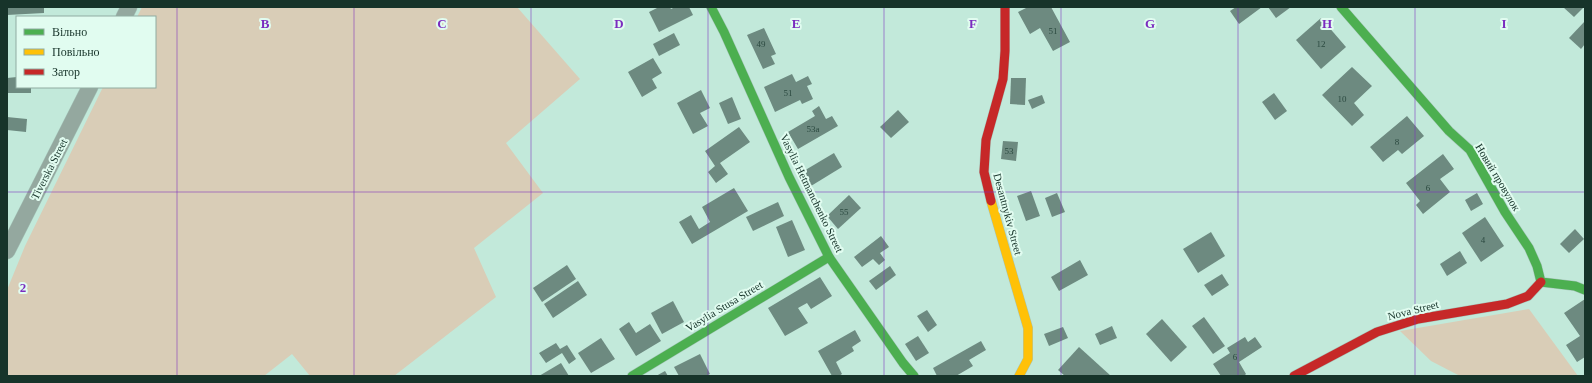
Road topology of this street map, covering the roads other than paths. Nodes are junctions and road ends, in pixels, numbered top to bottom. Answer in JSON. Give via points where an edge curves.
{"nodes":[{"id":1,"x":129,"y":7,"type":"edge"},
{"id":2,"x":711,"y":7,"type":"edge"},
{"id":3,"x":1005,"y":7,"type":"edge"},
{"id":4,"x":1341,"y":7,"type":"edge"},
{"id":5,"x":124,"y":16,"type":"edge"},
{"id":6,"x":89,"y":88,"type":"edge"},
{"id":7,"x":7,"y":251,"type":"edge"},
{"id":8,"x":829,"y":257,"type":"junction"},
{"id":9,"x":1541,"y":282,"type":"junction"},
{"id":10,"x":1585,"y":290,"type":"edge"},
{"id":11,"x":632,"y":376,"type":"edge"},
{"id":12,"x":914,"y":376,"type":"edge"},
{"id":13,"x":1019,"y":376,"type":"edge"},
{"id":14,"x":1294,"y":376,"type":"edge"}],
"edges":[{"from":1,"to":5,"type":"street"},
{"from":2,"to":8,"type":"street","name":"Vasylia Hetmanchenko Street","via":[[789,177]]},
{"from":3,"to":13,"type":"street","name":"Desantnykiv Street","via":[[1003,79],[986,140],[984,172],[1028,328],[1028,359]]},
{"from":4,"to":9,"type":"street","name":"Новий провулок","via":[[1444,125],[1470,150],[1529,248]]},
{"from":6,"to":7,"type":"street","name":"Tiverska Street"},
{"from":8,"to":11,"type":"street","name":"Vasylia Stusa Street"},
{"from":8,"to":12,"type":"street","name":"Vasylia Hetmanchenko Street"},
{"from":9,"to":10,"type":"street","via":[[1575,286]]},
{"from":9,"to":14,"type":"street","name":"Nova Street","via":[[1528,296],[1507,304],[1418,319],[1377,332]]}]}
